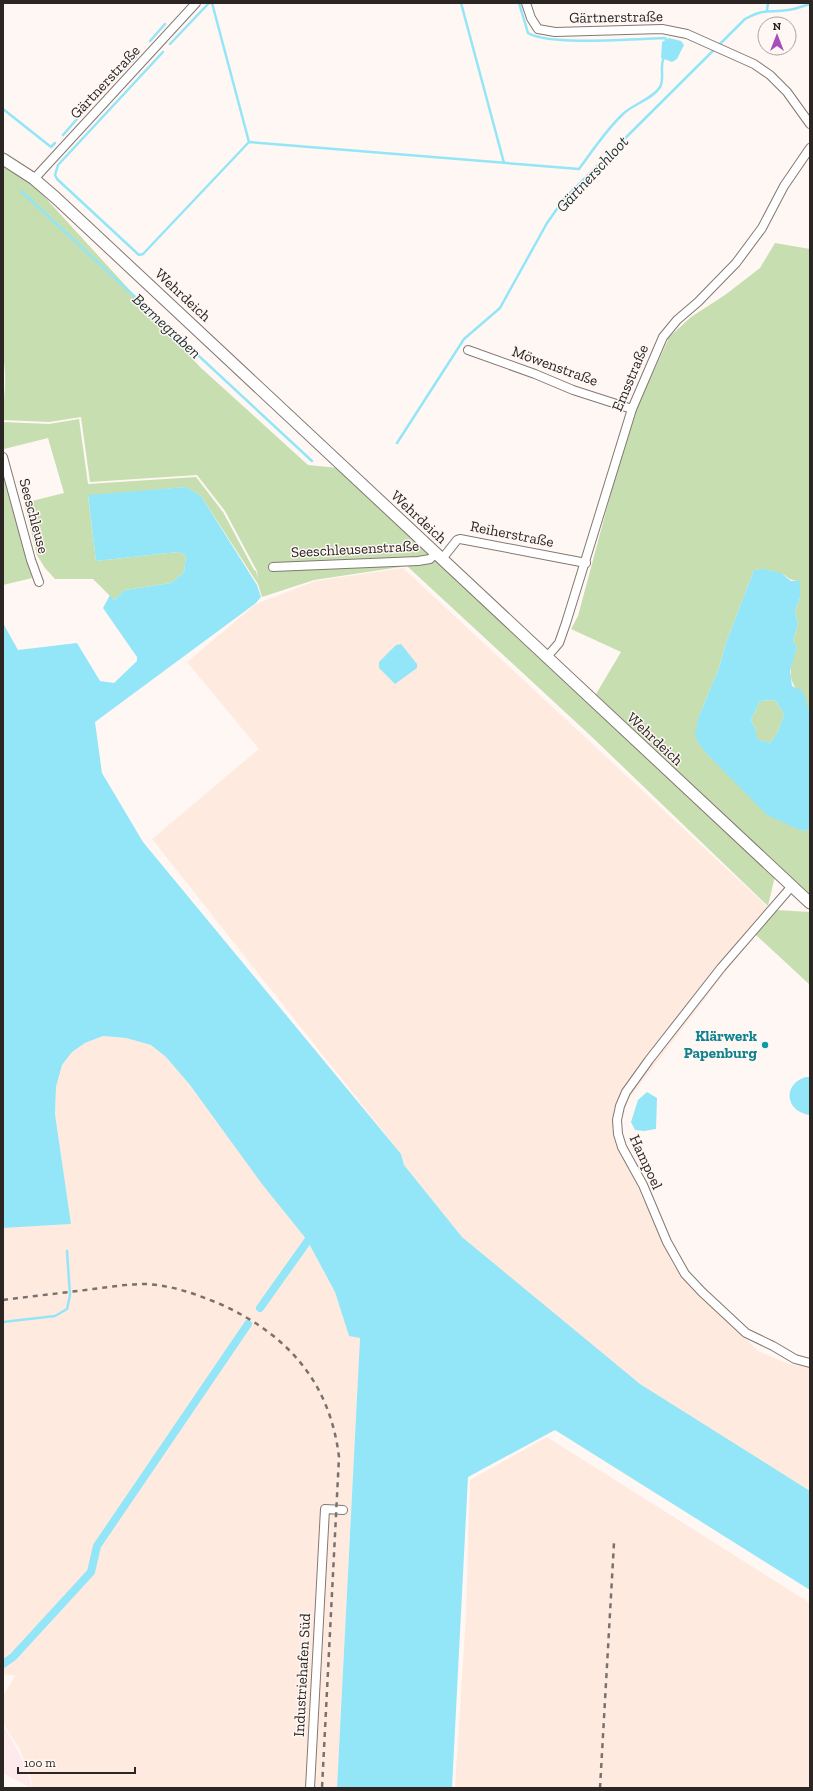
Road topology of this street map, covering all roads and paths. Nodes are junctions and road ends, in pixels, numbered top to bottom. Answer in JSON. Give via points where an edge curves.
{"nodes":[{"id":1,"x":196,"y":3,"type":"edge"},
{"id":2,"x":526,"y":3,"type":"edge"},
{"id":3,"x":810,"y":124,"type":"edge"},
{"id":4,"x":810,"y":148,"type":"edge"},
{"id":5,"x":3,"y":159,"type":"edge"},
{"id":6,"x":34,"y":179,"type":"junction"},
{"id":7,"x":468,"y":350,"type":"dead end"},
{"id":8,"x":632,"y":409,"type":"junction"},
{"id":9,"x":3,"y":457,"type":"edge"},
{"id":10,"x":439,"y":556,"type":"junction"},
{"id":11,"x":586,"y":563,"type":"junction"},
{"id":12,"x":273,"y":567,"type":"dead end"},
{"id":13,"x":39,"y":582,"type":"dead end"},
{"id":14,"x":546,"y":658,"type":"junction"},
{"id":15,"x":792,"y":886,"type":"junction"},
{"id":16,"x":810,"y":902,"type":"edge"},
{"id":17,"x":810,"y":1363,"type":"edge"},
{"id":18,"x":343,"y":1510,"type":"dead end"},
{"id":19,"x":310,"y":1788,"type":"edge"}],
"edges":[{"from":1,"to":6,"type":"street","name":"Gärtnerstraße"},
{"from":2,"to":3,"type":"street","name":"Gärtnerstraße","via":[[538,29],[554,32],[662,29],[687,34],[713,45],[754,64],[770,75],[787,92]]},
{"from":4,"to":8,"type":"street","name":"Emsstraße","via":[[784,186],[762,228],[736,262],[663,337]]},
{"from":5,"to":6,"type":"street","name":"Wehrdeich"},
{"from":6,"to":10,"type":"street","name":"Wehrdeich"},
{"from":7,"to":8,"type":"street","name":"Möwenstraße","via":[[573,390]]},
{"from":8,"to":11,"type":"street","name":"Emsstraße"},
{"from":9,"to":13,"type":"street","name":"Seeschleuse"},
{"from":10,"to":11,"type":"street","name":"Reiherstraße","via":[[460,538]]},
{"from":10,"to":12,"type":"street","name":"Seeschleusenstraße","via":[[418,561]]},
{"from":10,"to":14,"type":"street","name":"Wehrdeich"},
{"from":11,"to":14,"type":"street","name":"Emsstraße","via":[[558,643]]},
{"from":14,"to":15,"type":"street","name":"Wehrdeich"},
{"from":15,"to":16,"type":"street","name":"Wehrdeich"},
{"from":15,"to":17,"type":"street","name":"Hampoel","via":[[721,968],[649,1060],[626,1092],[617,1120],[622,1147],[685,1274],[746,1333],[794,1359]]},
{"from":18,"to":19,"type":"street","name":"Industriehafen Süd","via":[[325,1509]]}]}
